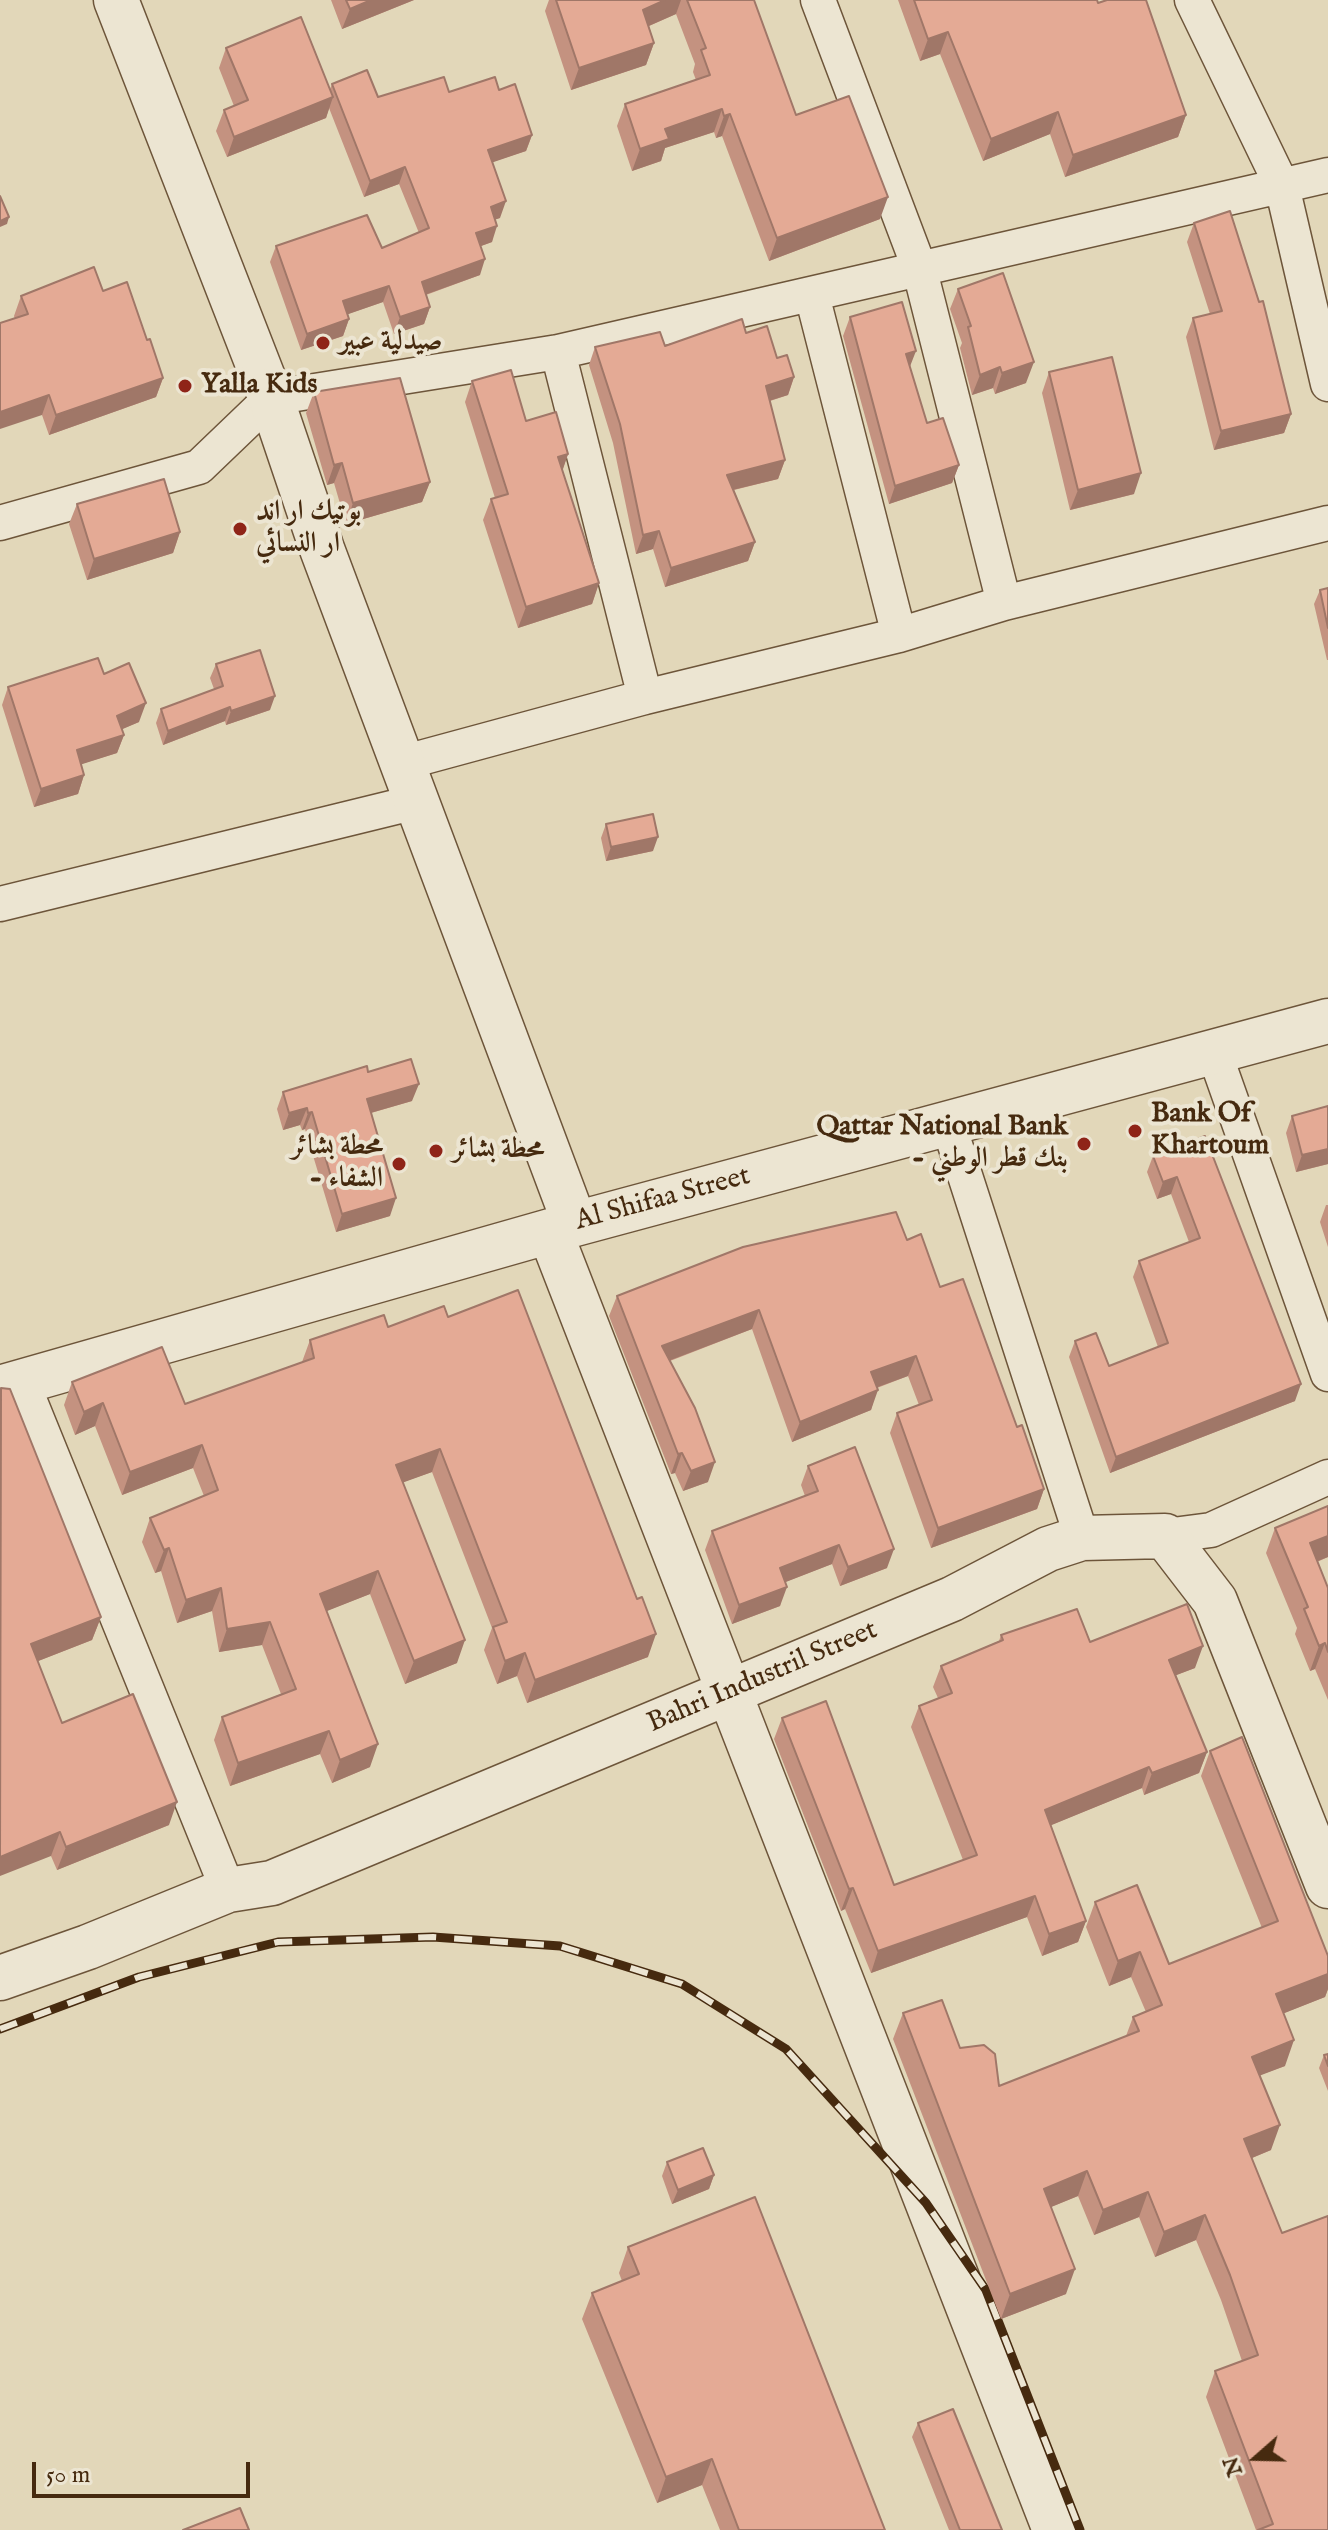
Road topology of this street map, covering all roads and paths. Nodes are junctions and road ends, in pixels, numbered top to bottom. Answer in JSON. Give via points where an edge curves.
{"nodes":[{"id":1,"x":116,"y":0,"type":"edge"},
{"id":2,"x":818,"y":0,"type":"edge"},
{"id":3,"x":1192,"y":0,"type":"edge"},
{"id":4,"x":1328,"y":175,"type":"edge"},
{"id":5,"x":1282,"y":186,"type":"junction"},
{"id":6,"x":919,"y":267,"type":"junction"},
{"id":7,"x":812,"y":295,"type":"junction"},
{"id":8,"x":558,"y":352,"type":"junction"},
{"id":9,"x":1328,"y":384,"type":"edge"},
{"id":10,"x":271,"y":398,"type":"junction"},
{"id":11,"x":0,"y":523,"type":"edge"},
{"id":12,"x":1328,"y":523,"type":"edge"},
{"id":13,"x":1004,"y":603,"type":"junction"},
{"id":14,"x":899,"y":635,"type":"junction"},
{"id":15,"x":645,"y":697,"type":"junction"},
{"id":16,"x":409,"y":783,"type":"junction"},
{"id":17,"x":0,"y":904,"type":"edge"},
{"id":18,"x":1328,"y":1021,"type":"edge"},
{"id":19,"x":1214,"y":1052,"type":"junction"},
{"id":20,"x":948,"y":1123,"type":"junction"},
{"id":21,"x":562,"y":1228,"type":"junction"},
{"id":22,"x":1328,"y":1374,"type":"edge"},
{"id":23,"x":11,"y":1385,"type":"edge"},
{"id":24,"x":1328,"y":1477,"type":"edge"},
{"id":25,"x":1165,"y":1536,"type":"junction"},
{"id":26,"x":1082,"y":1538,"type":"junction"},
{"id":27,"x":731,"y":1692,"type":"junction"},
{"id":28,"x":1328,"y":1886,"type":"edge"},
{"id":29,"x":228,"y":1890,"type":"junction"},
{"id":30,"x":0,"y":1978,"type":"edge"},
{"id":31,"x":1055,"y":2530,"type":"edge"}],
"edges":[{"from":1,"to":10,"type":"street"},
{"from":2,"to":6,"type":"street"},
{"from":3,"to":5,"type":"street"},
{"from":4,"to":5,"type":"street"},
{"from":5,"to":6,"type":"street"},
{"from":5,"to":9,"type":"street"},
{"from":6,"to":7,"type":"street"},
{"from":6,"to":13,"type":"street"},
{"from":7,"to":8,"type":"street"},
{"from":7,"to":14,"type":"street"},
{"from":8,"to":10,"type":"street"},
{"from":8,"to":15,"type":"street"},
{"from":10,"to":11,"type":"street","via":[[199,467]]},
{"from":10,"to":16,"type":"street"},
{"from":12,"to":13,"type":"street"},
{"from":13,"to":14,"type":"street"},
{"from":14,"to":15,"type":"street"},
{"from":15,"to":16,"type":"street"},
{"from":16,"to":17,"type":"street"},
{"from":16,"to":21,"type":"street"},
{"from":18,"to":19,"type":"street","name":"Al Shifaa Street"},
{"from":19,"to":20,"type":"street","name":"Al Shifaa Street"},
{"from":19,"to":22,"type":"street"},
{"from":20,"to":21,"type":"street","name":"Al Shifaa Street"},
{"from":20,"to":26,"type":"street"},
{"from":21,"to":23,"type":"street","name":"Al Shifaa Street"},
{"from":21,"to":27,"type":"street"},
{"from":23,"to":29,"type":"street"},
{"from":24,"to":25,"type":"street","via":[[1211,1530]]},
{"from":25,"to":26,"type":"street","name":"Bahri Industril Street"},
{"from":25,"to":28,"type":"street","via":[[1215,1601]]},
{"from":26,"to":27,"type":"street","name":"Bahri Industril Street"},
{"from":27,"to":29,"type":"street","name":"Bahri Industril Street","via":[[272,1883]]},
{"from":27,"to":31,"type":"street"},
{"from":29,"to":30,"type":"street","name":"Bahri Industril Street"}]}
